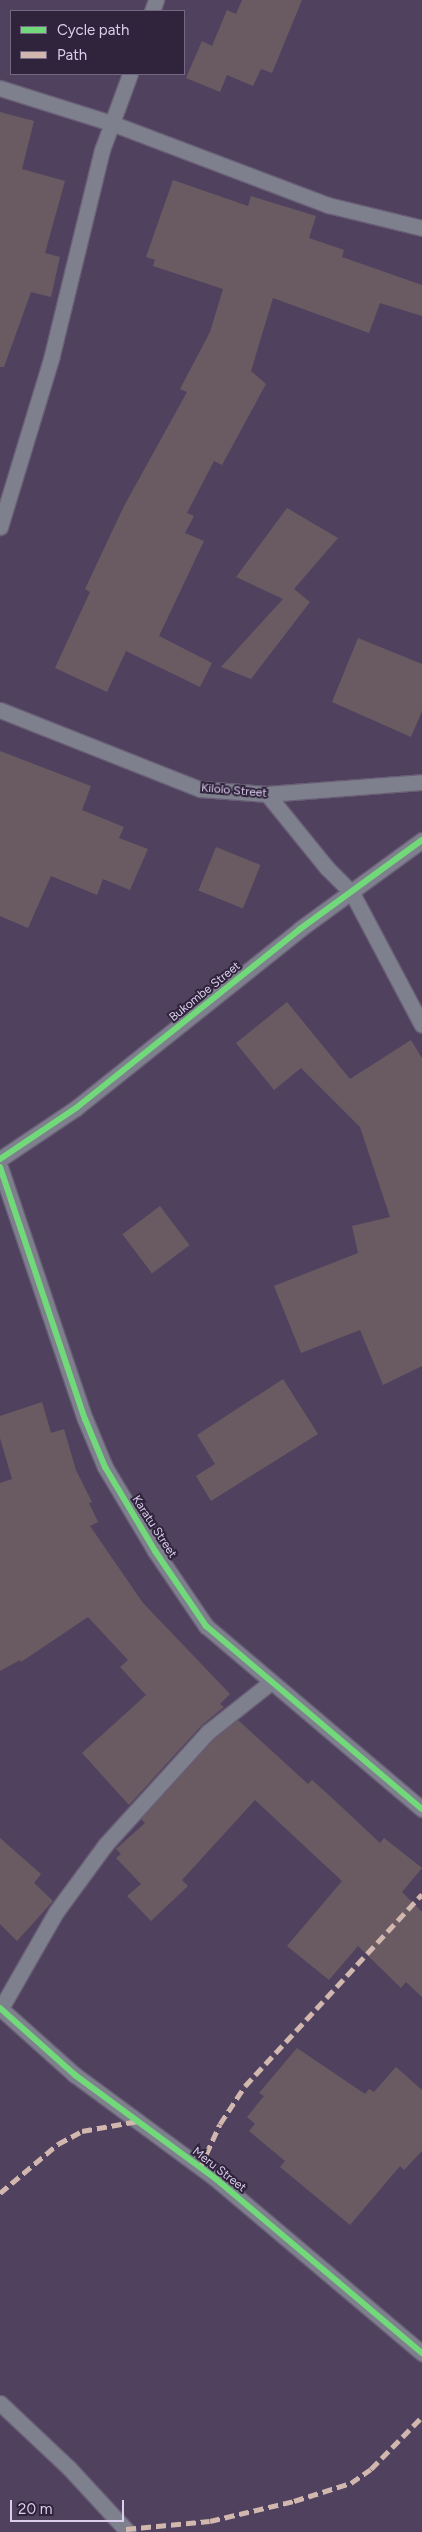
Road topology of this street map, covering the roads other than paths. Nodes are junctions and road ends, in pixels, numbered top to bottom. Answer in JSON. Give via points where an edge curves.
{"nodes":[{"id":1,"x":130,"y":75,"type":"edge"},
{"id":2,"x":0,"y":88,"type":"edge"},
{"id":3,"x":111,"y":123,"type":"junction"},
{"id":4,"x":422,"y":228,"type":"edge"},
{"id":5,"x":0,"y":527,"type":"edge"},
{"id":6,"x":0,"y":710,"type":"edge"},
{"id":7,"x":422,"y":782,"type":"edge"},
{"id":8,"x":267,"y":794,"type":"junction"},
{"id":9,"x":422,"y":840,"type":"edge"},
{"id":10,"x":352,"y":893,"type":"junction"},
{"id":11,"x":422,"y":1025,"type":"edge"},
{"id":12,"x":0,"y":1159,"type":"edge"},
{"id":13,"x":0,"y":1167,"type":"edge"},
{"id":14,"x":271,"y":1682,"type":"junction"},
{"id":15,"x":422,"y":1809,"type":"edge"},
{"id":16,"x":0,"y":2008,"type":"edge"},
{"id":17,"x":422,"y":2353,"type":"edge"},
{"id":18,"x":0,"y":2403,"type":"edge"},
{"id":19,"x":128,"y":2532,"type":"edge"}],
"edges":[{"from":1,"to":3,"type":"street"},
{"from":2,"to":3,"type":"street"},
{"from":3,"to":4,"type":"street","via":[[328,205]]},
{"from":3,"to":5,"type":"street","via":[[51,359]]},
{"from":6,"to":8,"type":"street","name":"Kilolo Street","via":[[176,782],[208,790]]},
{"from":7,"to":8,"type":"street","name":"Kilolo Street"},
{"from":8,"to":10,"type":"street","via":[[327,868]]},
{"from":9,"to":10,"type":"street","name":"Bukombe Street"},
{"from":10,"to":11,"type":"street"},
{"from":10,"to":12,"type":"street","name":"Bukombe Street","via":[[300,929],[76,1108]]},
{"from":13,"to":14,"type":"street","name":"Karatu Street","via":[[52,1328],[105,1467],[132,1517],[206,1626]]},
{"from":14,"to":15,"type":"street","name":"Karatu Street"},
{"from":14,"to":16,"type":"street","via":[[208,1732],[106,1844],[56,1912]]},
{"from":16,"to":17,"type":"street","name":"Meru Street","via":[[75,2075],[216,2179]]},
{"from":18,"to":19,"type":"street","via":[[69,2468]]}]}
